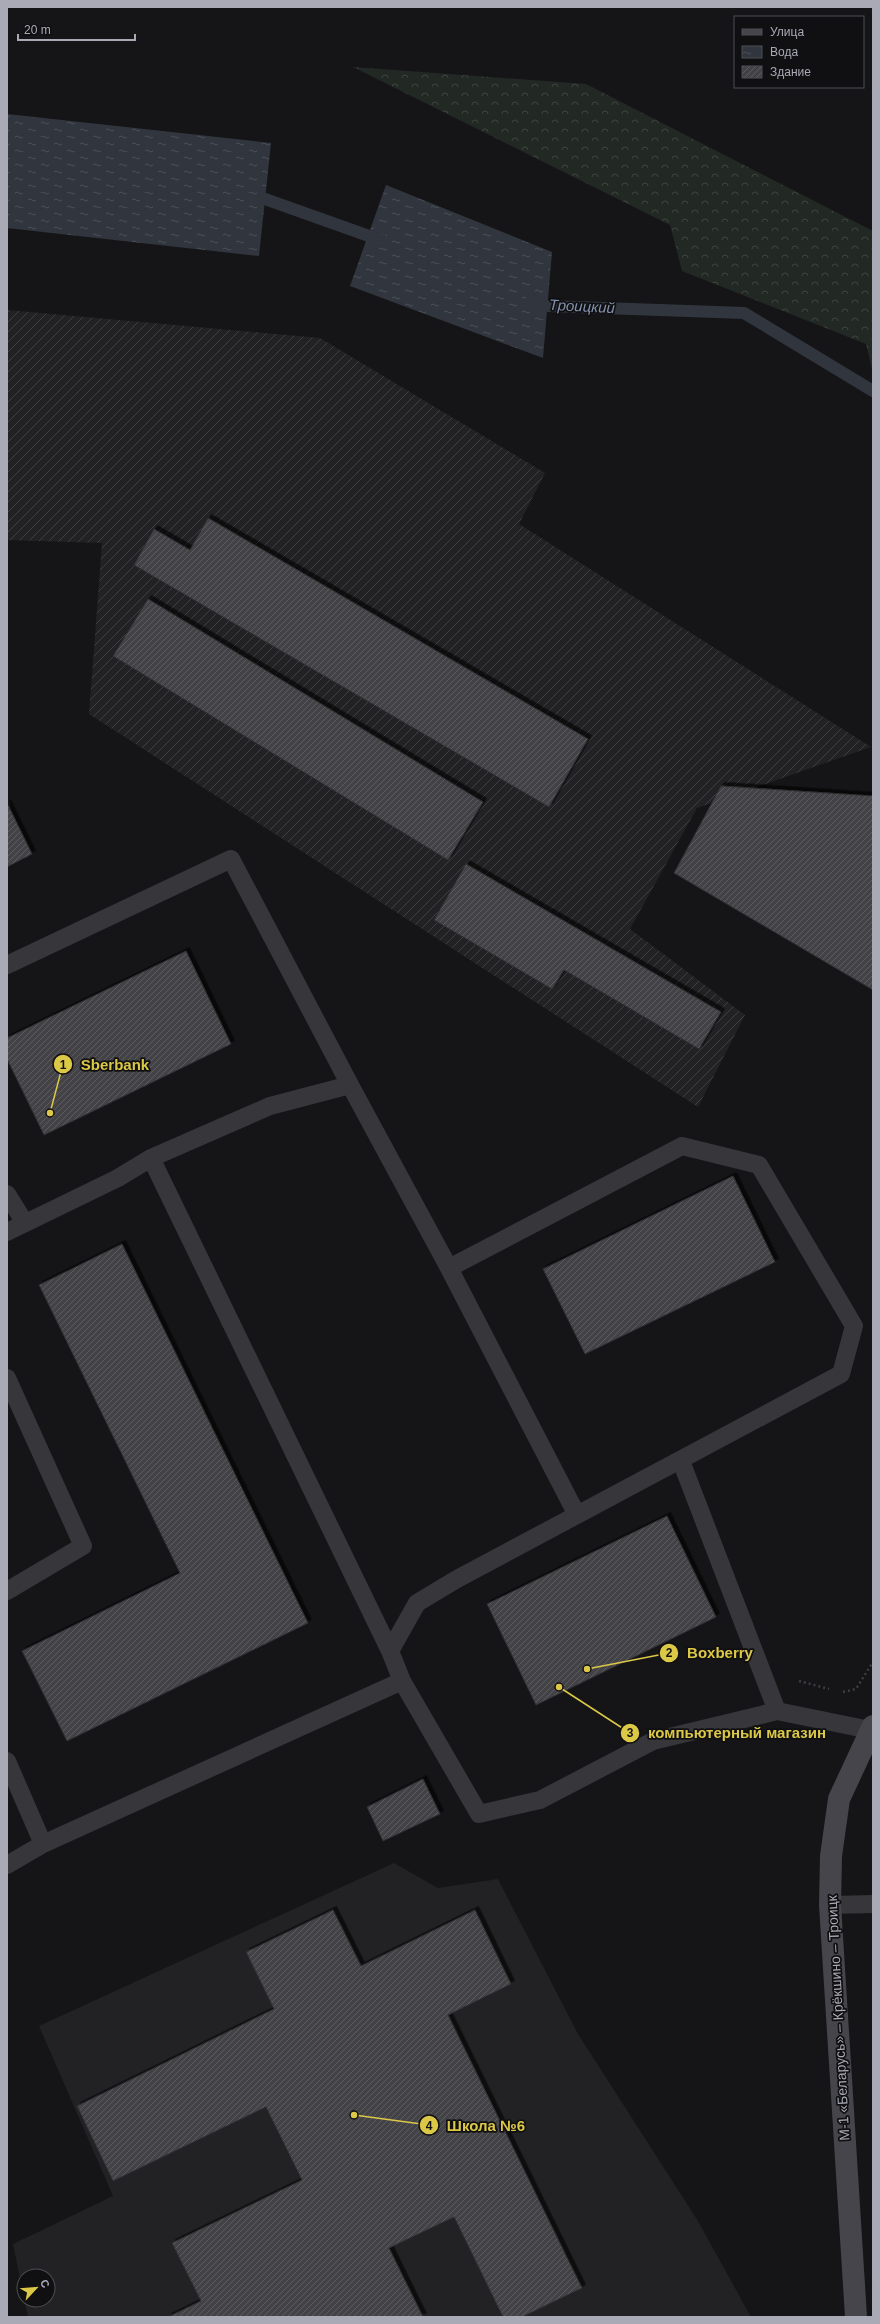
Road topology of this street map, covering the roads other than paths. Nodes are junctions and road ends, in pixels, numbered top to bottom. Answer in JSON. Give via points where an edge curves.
{"nodes":[{"id":1,"x":7,"y":965,"type":"edge"},
{"id":2,"x":350,"y":1086,"type":"junction"},
{"id":3,"x":151,"y":1158,"type":"junction"},
{"id":4,"x":7,"y":1194,"type":"edge"},
{"id":5,"x":24,"y":1223,"type":"junction"},
{"id":6,"x":7,"y":1232,"type":"edge"},
{"id":7,"x":449,"y":1268,"type":"junction"},
{"id":8,"x":7,"y":1378,"type":"edge"},
{"id":9,"x":681,"y":1461,"type":"junction"},
{"id":10,"x":577,"y":1516,"type":"junction"},
{"id":11,"x":7,"y":1591,"type":"edge"},
{"id":12,"x":390,"y":1651,"type":"junction"},
{"id":13,"x":402,"y":1681,"type":"junction"},
{"id":14,"x":778,"y":1711,"type":"junction"},
{"id":15,"x":872,"y":1728,"type":"edge"},
{"id":16,"x":7,"y":1761,"type":"edge"},
{"id":17,"x":43,"y":1844,"type":"junction"},
{"id":18,"x":7,"y":1865,"type":"edge"},
{"id":19,"x":873,"y":1904,"type":"edge"},
{"id":20,"x":830,"y":1905,"type":"junction"},
{"id":21,"x":856,"y":2317,"type":"edge"}],
"edges":[{"from":1,"to":2,"type":"lane","via":[[231,859]]},
{"from":2,"to":3,"type":"lane","via":[[270,1106]]},
{"from":2,"to":7,"type":"lane"},
{"from":3,"to":5,"type":"lane","via":[[118,1178]]},
{"from":3,"to":12,"type":"lane"},
{"from":4,"to":5,"type":"lane"},
{"from":5,"to":6,"type":"lane"},
{"from":7,"to":9,"type":"lane","via":[[682,1146],[759,1165],[854,1326],[842,1374]]},
{"from":7,"to":10,"type":"lane"},
{"from":8,"to":11,"type":"lane","via":[[83,1546]]},
{"from":9,"to":10,"type":"lane"},
{"from":9,"to":14,"type":"lane"},
{"from":10,"to":12,"type":"lane","via":[[417,1603]]},
{"from":12,"to":13,"type":"lane"},
{"from":13,"to":14,"type":"lane","via":[[479,1814],[540,1800],[653,1741]]},
{"from":13,"to":17,"type":"lane"},
{"from":14,"to":15,"type":"lane"},
{"from":15,"to":20,"type":"main road","name":"М-1 «Беларусь» – Крёкшино – Троицк","via":[[838,1799],[831,1856]]},
{"from":16,"to":17,"type":"lane"},
{"from":17,"to":18,"type":"lane"},
{"from":19,"to":20,"type":"lane"},
{"from":20,"to":21,"type":"main road","name":"М-1 «Беларусь» – Крёкшино – Троицк"}]}
